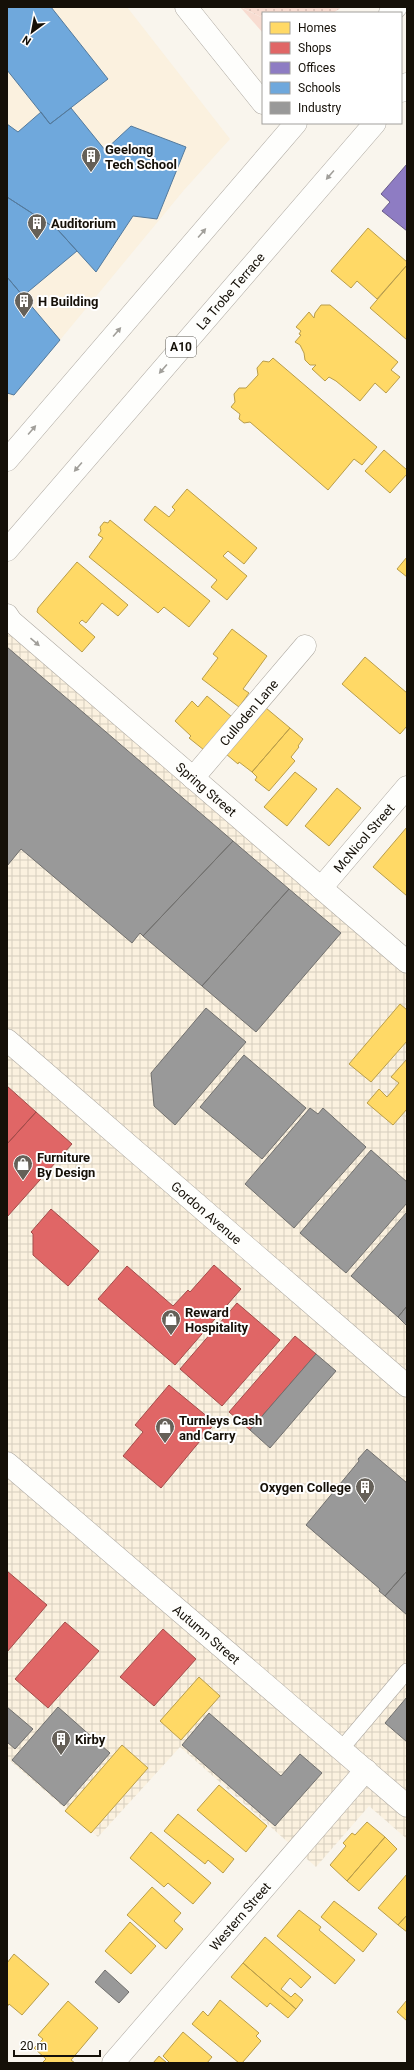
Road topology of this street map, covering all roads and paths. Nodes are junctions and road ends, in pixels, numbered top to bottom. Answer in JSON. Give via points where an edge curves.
{"nodes":[{"id":1,"x":186,"y":7,"type":"edge"},
{"id":2,"x":262,"y":102,"type":"edge"},
{"id":3,"x":373,"y":124,"type":"edge"},
{"id":4,"x":288,"y":126,"type":"edge"},
{"id":5,"x":7,"y":460,"type":"edge"},
{"id":6,"x":7,"y":550,"type":"edge"},
{"id":7,"x":7,"y":615,"type":"edge"},
{"id":8,"x":305,"y":646,"type":"dead end"},
{"id":9,"x":193,"y":778,"type":"junction"},
{"id":10,"x":407,"y":787,"type":"edge"},
{"id":11,"x":321,"y":888,"type":"junction"},
{"id":12,"x":407,"y":962,"type":"edge"},
{"id":13,"x":7,"y":1040,"type":"edge"},
{"id":14,"x":407,"y":1386,"type":"edge"},
{"id":15,"x":7,"y":1463,"type":"edge"},
{"id":16,"x":407,"y":1671,"type":"edge"},
{"id":17,"x":342,"y":1748,"type":"junction"},
{"id":18,"x":366,"y":1770,"type":"junction"},
{"id":19,"x":407,"y":1806,"type":"edge"},
{"id":20,"x":113,"y":2063,"type":"edge"}],
"edges":[{"from":1,"to":2,"type":"main road"},
{"from":3,"to":6,"type":"main road","name":"La Trobe Terrace","number":"A10","one_way":true},
{"from":5,"to":4,"type":"main road","one_way":true},
{"from":7,"to":9,"type":"main road","name":"Spring Street","one_way":true},
{"from":8,"to":9,"type":"main road","name":"Culloden Lane"},
{"from":9,"to":11,"type":"main road","name":"Spring Street"},
{"from":10,"to":11,"type":"main road","name":"McNicol Street"},
{"from":11,"to":12,"type":"main road","name":"Spring Street"},
{"from":13,"to":14,"type":"main road","name":"Gordon Avenue"},
{"from":15,"to":17,"type":"main road","name":"Autumn Street"},
{"from":16,"to":17,"type":"lane"},
{"from":17,"to":18,"type":"main road","name":"Autumn Street"},
{"from":18,"to":19,"type":"main road","name":"Autumn Street"},
{"from":18,"to":20,"type":"main road","name":"Western Street"}]}
